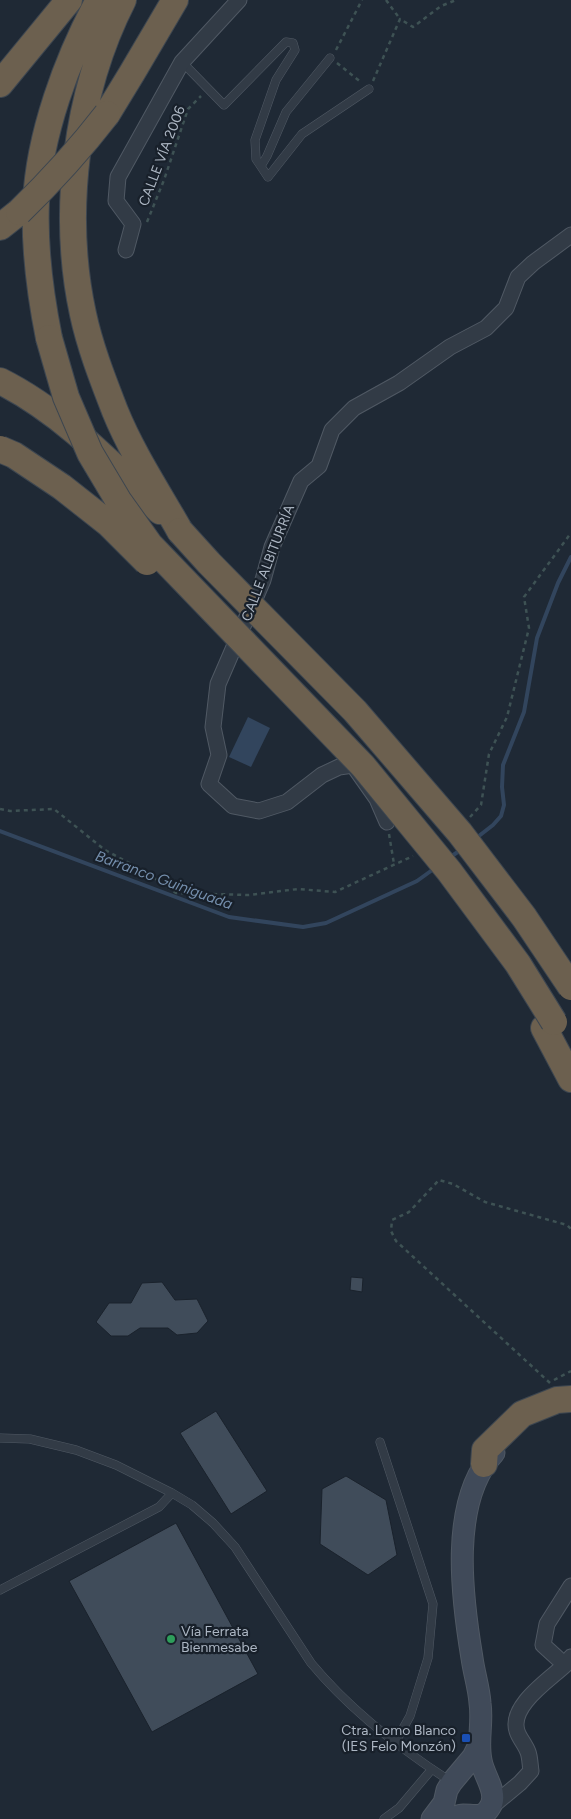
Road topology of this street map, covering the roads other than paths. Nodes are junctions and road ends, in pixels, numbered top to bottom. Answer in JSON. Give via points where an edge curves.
{"nodes":[{"id":1,"x":69,"y":0,"type":"edge"},
{"id":2,"x":98,"y":0,"type":"edge"},
{"id":3,"x":123,"y":0,"type":"edge"},
{"id":4,"x":175,"y":0,"type":"edge"},
{"id":5,"x":239,"y":0,"type":"edge"},
{"id":6,"x":330,"y":58,"type":"road end"},
{"id":7,"x":182,"y":62,"type":"junction"},
{"id":8,"x":0,"y":84,"type":"edge"},
{"id":9,"x":369,"y":89,"type":"road end"},
{"id":10,"x":261,"y":166,"type":"junction"},
{"id":11,"x":9,"y":220,"type":"edge"},
{"id":12,"x":571,"y":235,"type":"edge"},
{"id":13,"x":126,"y":250,"type":"dead end"},
{"id":14,"x":0,"y":381,"type":"edge"},
{"id":15,"x":0,"y":449,"type":"edge"},
{"id":16,"x":180,"y":531,"type":"junction"},
{"id":17,"x":387,"y":822,"type":"road end"},
{"id":18,"x":571,"y":987,"type":"edge"},
{"id":19,"x":549,"y":1025,"type":"junction"},
{"id":20,"x":571,"y":1046,"type":"edge"},
{"id":21,"x":571,"y":1065,"type":"edge"},
{"id":22,"x":571,"y":1079,"type":"edge"},
{"id":23,"x":571,"y":1399,"type":"edge"},
{"id":24,"x":571,"y":1410,"type":"edge"},
{"id":25,"x":0,"y":1438,"type":"edge"},
{"id":26,"x":380,"y":1442,"type":"dead end"},
{"id":27,"x":484,"y":1464,"type":"junction"},
{"id":28,"x":172,"y":1493,"type":"junction"},
{"id":29,"x":571,"y":1586,"type":"edge"},
{"id":30,"x":0,"y":1590,"type":"edge"},
{"id":31,"x":568,"y":1661,"type":"edge"},
{"id":32,"x":396,"y":1742,"type":"junction"},
{"id":33,"x":479,"y":1745,"type":"junction"},
{"id":34,"x":432,"y":1769,"type":"junction"},
{"id":35,"x":452,"y":1782,"type":"junction"},
{"id":36,"x":488,"y":1783,"type":"junction"},
{"id":37,"x":520,"y":1783,"type":"junction"},
{"id":38,"x":491,"y":1806,"type":"junction"},
{"id":39,"x":384,"y":1819,"type":"edge"},
{"id":40,"x":432,"y":1819,"type":"edge"},
{"id":41,"x":449,"y":1819,"type":"edge"}],
"edges":[{"from":1,"to":8,"type":"highway"},
{"from":2,"to":19,"type":"highway","bridge":true,"via":[[62,81],[43,150],[36,200],[40,295],[49,338],[66,397],[90,453],[150,545],[364,766],[449,871],[518,964]]},
{"from":3,"to":16,"type":"highway","via":[[100,53],[86,104],[76,164],[73,214],[76,261],[83,314],[96,361],[116,413]]},
{"from":4,"to":11,"type":"highway","bridge":true,"via":[[107,114],[50,182]]},
{"from":5,"to":7,"type":"street"},
{"from":6,"to":10,"type":"lane","via":[[286,112]]},
{"from":7,"to":10,"type":"lane","via":[[224,105],[286,42],[293,43],[295,50],[276,80],[255,140],[256,159]]},
{"from":7,"to":13,"type":"street","via":[[118,177],[116,202],[133,224]]},
{"from":9,"to":10,"type":"lane","via":[[302,134],[268,177]]},
{"from":12,"to":17,"type":"street","name":"CALLE ALBITURRÍA","via":[[518,277],[506,308],[486,328],[354,408],[332,430],[319,466],[301,481],[218,684],[213,727],[219,755],[209,784],[233,806],[259,811],[287,802],[322,775],[339,767],[353,766],[377,799]]},
{"from":14,"to":16,"type":"highway","bridge":true,"via":[[62,420]]},
{"from":15,"to":19,"type":"highway","bridge":true,"via":[[62,487],[109,524],[355,778],[438,879]]},
{"from":16,"to":18,"type":"highway","bridge":true,"via":[[355,711],[460,832],[524,917]]},
{"from":19,"to":20,"type":"highway"},
{"from":19,"to":21,"type":"highway"},
{"from":19,"to":22,"type":"highway"},
{"from":23,"to":27,"type":"highway","via":[[557,1400],[522,1414],[486,1450]]},
{"from":24,"to":27,"type":"street","via":[[540,1418],[510,1436]]},
{"from":25,"to":28,"type":"lane","via":[[30,1439],[76,1450],[116,1465]]},
{"from":26,"to":32,"type":"lane","via":[[433,1604],[428,1658],[410,1716]]},
{"from":27,"to":33,"type":"street","via":[[470,1494],[463,1534],[464,1605],[481,1705]]},
{"from":28,"to":30,"type":"lane","via":[[159,1507]]},
{"from":28,"to":32,"type":"lane","via":[[192,1505],[235,1547],[326,1681],[355,1711]]},
{"from":29,"to":31,"type":"street","via":[[547,1624],[543,1645]]},
{"from":31,"to":37,"type":"street","via":[[524,1702],[517,1713],[517,1733],[528,1753],[531,1771]]},
{"from":32,"to":34,"type":"lane"},
{"from":33,"to":35,"type":"street"},
{"from":33,"to":36,"type":"street"},
{"from":34,"to":35,"type":"lane"},
{"from":34,"to":39,"type":"lane","via":[[399,1808]]},
{"from":35,"to":40,"type":"street","via":[[444,1803]]},
{"from":36,"to":37,"type":"street"},
{"from":36,"to":38,"type":"street","via":[[493,1794]]},
{"from":37,"to":38,"type":"street"},
{"from":38,"to":41,"type":"street","via":[[484,1814]]}]}
